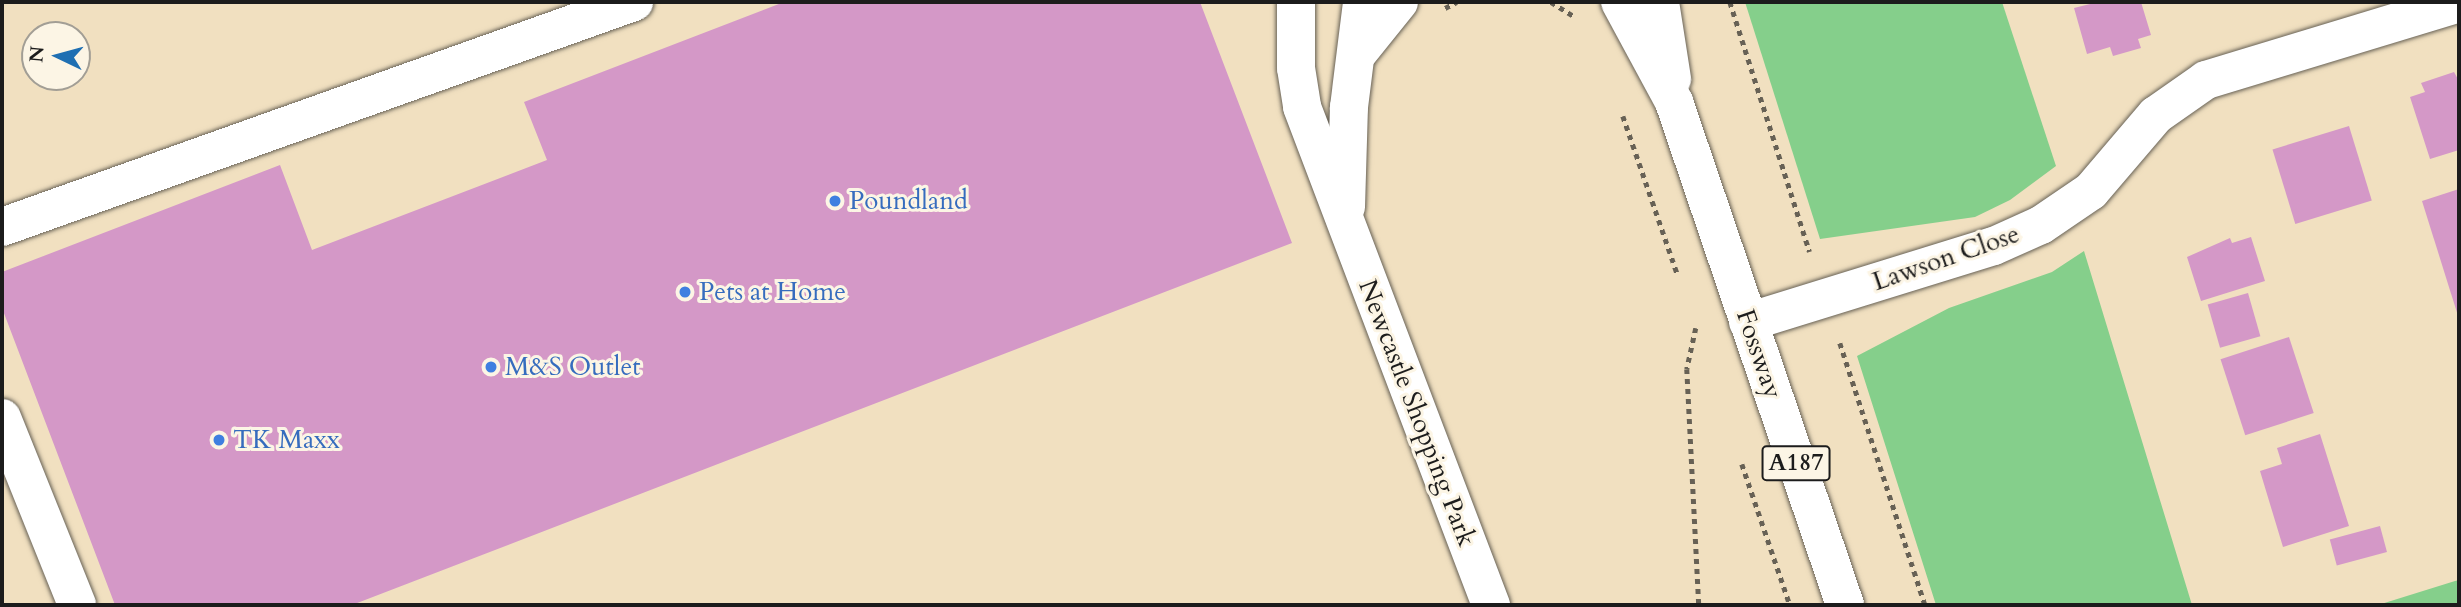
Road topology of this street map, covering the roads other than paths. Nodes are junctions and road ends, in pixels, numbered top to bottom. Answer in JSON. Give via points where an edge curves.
{"nodes":[{"id":1,"x":634,"y":2,"type":"edge"},
{"id":2,"x":1296,"y":2,"type":"edge"},
{"id":3,"x":1362,"y":2,"type":"edge"},
{"id":4,"x":1399,"y":2,"type":"edge"},
{"id":5,"x":1620,"y":2,"type":"edge"},
{"id":6,"x":1660,"y":2,"type":"edge"},
{"id":7,"x":2459,"y":3,"type":"edge"},
{"id":8,"x":1354,"y":58,"type":"junction"},
{"id":9,"x":1674,"y":102,"type":"junction"},
{"id":10,"x":1346,"y":220,"type":"junction"},
{"id":11,"x":2,"y":227,"type":"edge"},
{"id":12,"x":1748,"y":321,"type":"junction"},
{"id":13,"x":2,"y":418,"type":"edge"},
{"id":14,"x":77,"y":605,"type":"edge"},
{"id":15,"x":1491,"y":605,"type":"edge"},
{"id":16,"x":1845,"y":605,"type":"edge"}],
"edges":[{"from":1,"to":11,"type":"street"},
{"from":2,"to":10,"type":"street","name":"Newcastle Shopping Park","via":[[1295,46],[1302,107]]},
{"from":3,"to":8,"type":"street","name":"Newcastle Shopping Park"},
{"from":4,"to":8,"type":"street"},
{"from":5,"to":9,"type":"street","name":"Fossway","number":"A187"},
{"from":6,"to":9,"type":"street","name":"Fossway","number":"A187"},
{"from":7,"to":12,"type":"street","name":"Lawson Close","via":[[2206,80],[2156,115],[2091,191],[2041,225],[1994,246]]},
{"from":8,"to":10,"type":"street","name":"Newcastle Shopping Park"},
{"from":9,"to":12,"type":"street","name":"Fossway","number":"A187"},
{"from":10,"to":15,"type":"street","name":"Newcastle Shopping Park"},
{"from":12,"to":16,"type":"street","name":"Fossway","number":"A187"},
{"from":13,"to":14,"type":"street"}]}
